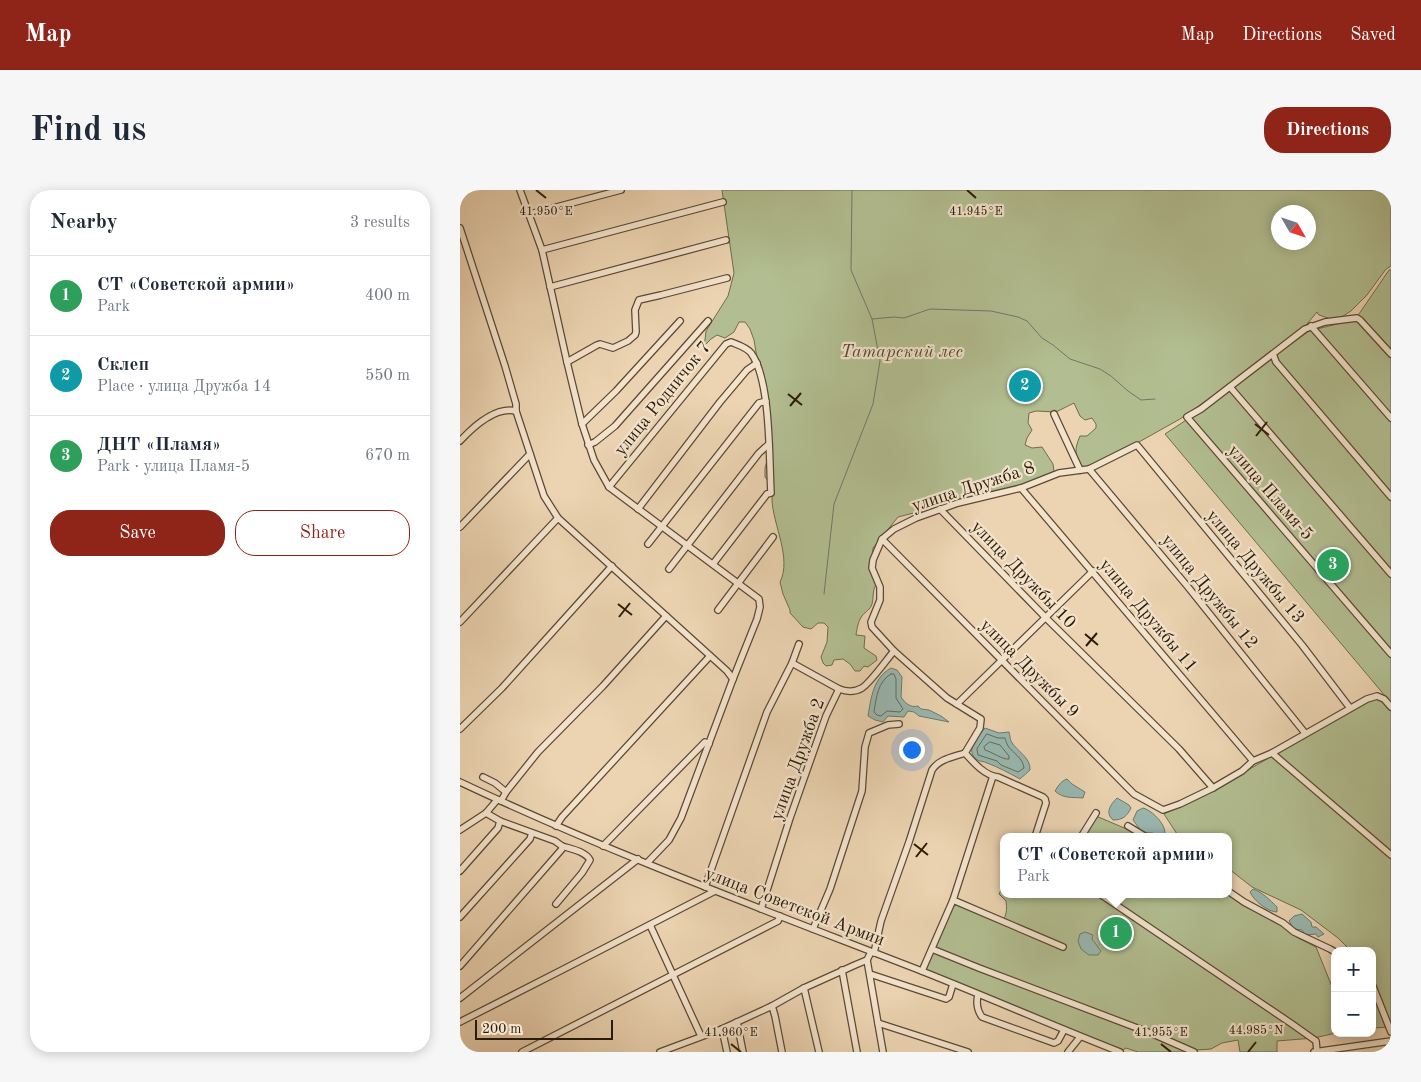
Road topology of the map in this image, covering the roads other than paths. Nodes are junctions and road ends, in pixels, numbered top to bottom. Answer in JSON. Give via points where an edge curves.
{"nodes":[{"id":1,"x":520,"y":190,"type":"edge"},
{"id":2,"x":621,"y":190,"type":"edge"},
{"id":3,"x":723,"y":202,"type":"dead end"},
{"id":4,"x":530,"y":214,"type":"junction"},
{"id":5,"x":460,"y":228,"type":"edge"},
{"id":6,"x":726,"y":240,"type":"dead end"},
{"id":7,"x":542,"y":250,"type":"junction"},
{"id":8,"x":727,"y":278,"type":"dead end"},
{"id":9,"x":550,"y":287,"type":"junction"},
{"id":10,"x":680,"y":321,"type":"dead end"},
{"id":11,"x":708,"y":322,"type":"dead end"},
{"id":12,"x":1311,"y":326,"type":"junction"},
{"id":13,"x":1273,"y":354,"type":"junction"},
{"id":14,"x":1391,"y":354,"type":"edge"},
{"id":15,"x":567,"y":362,"type":"junction"},
{"id":16,"x":757,"y":363,"type":"junction"},
{"id":17,"x":1230,"y":387,"type":"junction"},
{"id":18,"x":766,"y":401,"type":"junction"},
{"id":19,"x":516,"y":411,"type":"junction"},
{"id":20,"x":1054,"y":414,"type":"dead end"},
{"id":21,"x":1391,"y":418,"type":"edge"},
{"id":22,"x":582,"y":424,"type":"junction"},
{"id":23,"x":460,"y":440,"type":"edge"},
{"id":24,"x":769,"y":444,"type":"junction"},
{"id":25,"x":588,"y":445,"type":"junction"},
{"id":26,"x":1136,"y":445,"type":"joint"},
{"id":27,"x":530,"y":454,"type":"junction"},
{"id":28,"x":1089,"y":469,"type":"junction"},
{"id":29,"x":1080,"y":470,"type":"junction"},
{"id":30,"x":609,"y":487,"type":"junction"},
{"id":31,"x":1021,"y":488,"type":"junction"},
{"id":32,"x":1391,"y":497,"type":"edge"},
{"id":33,"x":638,"y":509,"type":"junction"},
{"id":34,"x":940,"y":509,"type":"junction"},
{"id":35,"x":558,"y":518,"type":"junction"},
{"id":36,"x":460,"y":527,"type":"edge"},
{"id":37,"x":663,"y":527,"type":"junction"},
{"id":38,"x":773,"y":537,"type":"dead end"},
{"id":39,"x":882,"y":539,"type":"junction"},
{"id":40,"x":648,"y":544,"type":"dead end"},
{"id":41,"x":688,"y":546,"type":"junction"},
{"id":42,"x":713,"y":564,"type":"junction"},
{"id":43,"x":612,"y":566,"type":"junction"},
{"id":44,"x":669,"y":569,"type":"dead end"},
{"id":45,"x":1093,"y":572,"type":"junction"},
{"id":46,"x":1391,"y":574,"type":"edge"},
{"id":47,"x":738,"y":583,"type":"junction"},
{"id":48,"x":718,"y":610,"type":"dead end"},
{"id":49,"x":666,"y":616,"type":"junction"},
{"id":50,"x":1046,"y":618,"type":"junction"},
{"id":51,"x":460,"y":622,"type":"edge"},
{"id":52,"x":799,"y":644,"type":"dead end"},
{"id":53,"x":894,"y":650,"type":"junction"},
{"id":54,"x":1391,"y":654,"type":"edge"},
{"id":55,"x":710,"y":656,"type":"junction"},
{"id":56,"x":1002,"y":661,"type":"junction"},
{"id":57,"x":792,"y":663,"type":"junction"},
{"id":58,"x":733,"y":678,"type":"junction"},
{"id":59,"x":839,"y":689,"type":"junction"},
{"id":60,"x":958,"y":704,"type":"junction"},
{"id":61,"x":1391,"y":706,"type":"edge"},
{"id":62,"x":1350,"y":708,"type":"junction"},
{"id":63,"x":899,"y":724,"type":"dead end"},
{"id":64,"x":460,"y":729,"type":"edge"},
{"id":65,"x":1305,"y":733,"type":"junction"},
{"id":66,"x":709,"y":744,"type":"junction"},
{"id":67,"x":965,"y":753,"type":"junction"},
{"id":68,"x":1272,"y":753,"type":"junction"},
{"id":69,"x":1253,"y":761,"type":"junction"},
{"id":70,"x":993,"y":776,"type":"junction"},
{"id":71,"x":483,"y":777,"type":"dead end"},
{"id":72,"x":460,"y":782,"type":"edge"},
{"id":73,"x":1213,"y":788,"type":"junction"},
{"id":74,"x":506,"y":792,"type":"junction"},
{"id":75,"x":499,"y":801,"type":"junction"},
{"id":76,"x":486,"y":813,"type":"junction"},
{"id":77,"x":1096,"y":813,"type":"dead end"},
{"id":78,"x":500,"y":821,"type":"junction"},
{"id":79,"x":556,"y":826,"type":"junction"},
{"id":80,"x":1128,"y":826,"type":"dead end"},
{"id":81,"x":461,"y":827,"type":"edge"},
{"id":82,"x":532,"y":833,"type":"junction"},
{"id":83,"x":1035,"y":833,"type":"edge"},
{"id":84,"x":1084,"y":833,"type":"edge"},
{"id":85,"x":1139,"y":833,"type":"edge"},
{"id":86,"x":562,"y":846,"type":"junction"},
{"id":87,"x":603,"y":846,"type":"junction"},
{"id":88,"x":1391,"y":855,"type":"edge"},
{"id":89,"x":638,"y":860,"type":"junction"},
{"id":90,"x":648,"y":863,"type":"junction"},
{"id":91,"x":460,"y":871,"type":"edge"},
{"id":92,"x":705,"y":887,"type":"junction"},
{"id":93,"x":715,"y":891,"type":"junction"},
{"id":94,"x":1232,"y":894,"type":"edge"},
{"id":95,"x":1106,"y":898,"type":"edge"},
{"id":96,"x":953,"y":900,"type":"junction"},
{"id":97,"x":556,"y":904,"type":"dead end"},
{"id":98,"x":761,"y":909,"type":"junction"},
{"id":99,"x":780,"y":916,"type":"junction"},
{"id":100,"x":460,"y":917,"type":"edge"},
{"id":101,"x":650,"y":925,"type":"junction"},
{"id":102,"x":813,"y":929,"type":"junction"},
{"id":103,"x":1063,"y":947,"type":"dead end"},
{"id":104,"x":932,"y":948,"type":"junction"},
{"id":105,"x":1331,"y":950,"type":"edge"},
{"id":106,"x":872,"y":952,"type":"junction"},
{"id":107,"x":868,"y":960,"type":"junction"},
{"id":108,"x":460,"y":966,"type":"edge"},
{"id":109,"x":842,"y":970,"type":"junction"},
{"id":110,"x":922,"y":971,"type":"junction"},
{"id":111,"x":673,"y":974,"type":"junction"},
{"id":112,"x":870,"y":974,"type":"junction"},
{"id":113,"x":953,"y":984,"type":"junction"},
{"id":114,"x":804,"y":988,"type":"junction"},
{"id":115,"x":1375,"y":992,"type":"edge"},
{"id":116,"x":978,"y":995,"type":"junction"},
{"id":117,"x":460,"y":998,"type":"edge"},
{"id":118,"x":772,"y":1006,"type":"junction"},
{"id":119,"x":460,"y":1022,"type":"edge"},
{"id":120,"x":737,"y":1022,"type":"junction"},
{"id":121,"x":878,"y":1023,"type":"junction"},
{"id":122,"x":722,"y":1028,"type":"junction"},
{"id":123,"x":1064,"y":1030,"type":"junction"},
{"id":124,"x":1391,"y":1032,"type":"edge"},
{"id":125,"x":701,"y":1036,"type":"junction"},
{"id":126,"x":1080,"y":1037,"type":"junction"},
{"id":127,"x":1391,"y":1041,"type":"edge"},
{"id":128,"x":522,"y":1052,"type":"edge"},
{"id":129,"x":660,"y":1052,"type":"edge"},
{"id":130,"x":727,"y":1052,"type":"edge"},
{"id":131,"x":743,"y":1052,"type":"edge"},
{"id":132,"x":782,"y":1052,"type":"edge"},
{"id":133,"x":819,"y":1052,"type":"edge"},
{"id":134,"x":857,"y":1052,"type":"edge"},
{"id":135,"x":883,"y":1052,"type":"edge"},
{"id":136,"x":968,"y":1052,"type":"edge"},
{"id":137,"x":1068,"y":1052,"type":"edge"},
{"id":138,"x":1118,"y":1052,"type":"edge"},
{"id":139,"x":1194,"y":1052,"type":"edge"},
{"id":140,"x":1316,"y":1052,"type":"edge"}],
"edges":[{"from":1,"to":4,"type":"street"},
{"from":2,"to":4,"type":"street"},
{"from":3,"to":7,"type":"street"},
{"from":4,"to":7,"type":"street"},
{"from":5,"to":19,"type":"street","via":[[505,366]]},
{"from":6,"to":9,"type":"street"},
{"from":7,"to":9,"type":"street"},
{"from":8,"to":15,"type":"street","via":[[639,300],[635,310],[635,335],[613,348],[597,345]]},
{"from":9,"to":15,"type":"street"},
{"from":10,"to":22,"type":"street"},
{"from":11,"to":25,"type":"street","via":[[615,426]]},
{"from":12,"to":13,"type":"street"},
{"from":12,"to":14,"type":"street","via":[[1357,318]]},
{"from":12,"to":21,"type":"street"},
{"from":13,"to":17,"type":"street"},
{"from":13,"to":32,"type":"street","via":[[1276,362]]},
{"from":15,"to":22,"type":"street"},
{"from":16,"to":18,"type":"street"},
{"from":16,"to":30,"type":"street","name":"улица Родничок 7","via":[[749,351],[731,342],[726,344]]},
{"from":16,"to":33,"type":"street","via":[[720,402]]},
{"from":17,"to":46,"type":"street"},
{"from":17,"to":54,"type":"street","name":"улица Пламя-5","via":[[1187,417]]},
{"from":18,"to":24,"type":"street"},
{"from":18,"to":37,"type":"street","via":[[759,403]]},
{"from":19,"to":23,"type":"street","via":[[490,416]]},
{"from":19,"to":27,"type":"street"},
{"from":20,"to":29,"type":"street"},
{"from":22,"to":25,"type":"street"},
{"from":24,"to":41,"type":"street","via":[[759,452]]},
{"from":24,"to":42,"type":"street","via":[[771,493]]},
{"from":25,"to":30,"type":"street"},
{"from":26,"to":28,"type":"street","name":"улица Дружба 8"},
{"from":26,"to":62,"type":"street","name":"улица Дружбы 13","via":[[1302,645]]},
{"from":27,"to":35,"type":"street","via":[[544,496]]},
{"from":27,"to":36,"type":"street"},
{"from":28,"to":29,"type":"street","name":"улица Дружба 8"},
{"from":28,"to":65,"type":"street","name":"улица Дружбы 12"},
{"from":29,"to":31,"type":"street","name":"улица Дружба 8","via":[[1059,473]]},
{"from":30,"to":33,"type":"street"},
{"from":31,"to":34,"type":"street","name":"улица Дружба 8"},
{"from":31,"to":45,"type":"street","name":"улица Дружбы 11"},
{"from":33,"to":37,"type":"street"},
{"from":34,"to":39,"type":"street","name":"улица Дружба 8","via":[[894,529]]},
{"from":34,"to":50,"type":"street","name":"улица Дружбы 10"},
{"from":35,"to":43,"type":"street"},
{"from":35,"to":51,"type":"street"},
{"from":37,"to":40,"type":"street"},
{"from":37,"to":41,"type":"street"},
{"from":38,"to":47,"type":"street"},
{"from":39,"to":53,"type":"street","via":[[873,560],[880,600],[871,622]]},
{"from":39,"to":56,"type":"street","name":"улица Дружбы 9"},
{"from":41,"to":42,"type":"street"},
{"from":41,"to":44,"type":"street"},
{"from":42,"to":47,"type":"street"},
{"from":43,"to":49,"type":"street"},
{"from":43,"to":64,"type":"street","via":[[502,688]]},
{"from":45,"to":50,"type":"street"},
{"from":45,"to":69,"type":"street","name":"улица Дружбы 11"},
{"from":47,"to":48,"type":"street"},
{"from":47,"to":58,"type":"street","via":[[758,599],[760,607]]},
{"from":49,"to":55,"type":"street"},
{"from":49,"to":74,"type":"street","via":[[604,686],[538,752]]},
{"from":50,"to":56,"type":"street"},
{"from":50,"to":73,"type":"street","name":"улица Дружбы 10","via":[[1179,749]]},
{"from":52,"to":57,"type":"street"},
{"from":53,"to":59,"type":"street","name":"улица Дружба 2","via":[[863,687],[853,692]]},
{"from":53,"to":60,"type":"street","via":[[947,698]]},
{"from":55,"to":58,"type":"street"},
{"from":55,"to":79,"type":"street"},
{"from":56,"to":60,"type":"street"},
{"from":56,"to":73,"type":"street","name":"улица Дружбы 9","via":[[1134,794],[1163,810]]},
{"from":57,"to":59,"type":"street"},
{"from":57,"to":92,"type":"street","via":[[767,712]]},
{"from":58,"to":66,"type":"street"},
{"from":59,"to":98,"type":"street","name":"улица Дружба 2","via":[[826,716]]},
{"from":60,"to":67,"type":"street","via":[[981,719],[980,728]]},
{"from":61,"to":62,"type":"street","via":[[1377,696]]},
{"from":62,"to":65,"type":"street"},
{"from":63,"to":102,"type":"street","via":[[869,733],[862,791],[830,889]]},
{"from":65,"to":68,"type":"street"},
{"from":66,"to":87,"type":"street","via":[[705,742]]},
{"from":66,"to":90,"type":"street","via":[[681,818],[668,840]]},
{"from":67,"to":70,"type":"street"},
{"from":67,"to":106,"type":"street","via":[[936,764],[932,770]]},
{"from":68,"to":69,"type":"street"},
{"from":68,"to":88,"type":"street"},
{"from":69,"to":73,"type":"street"},
{"from":70,"to":83,"type":"street","via":[[1045,799]]},
{"from":70,"to":96,"type":"street"},
{"from":71,"to":74,"type":"street"},
{"from":72,"to":75,"type":"street","name":"улица Советской Армии"},
{"from":74,"to":75,"type":"street"},
{"from":75,"to":76,"type":"street"},
{"from":75,"to":79,"type":"street","name":"улица Советской Армии"},
{"from":76,"to":78,"type":"street"},
{"from":76,"to":81,"type":"street"},
{"from":77,"to":84,"type":"street"},
{"from":78,"to":82,"type":"street"},
{"from":78,"to":91,"type":"street","via":[[498,828]]},
{"from":79,"to":87,"type":"street","name":"улица Советской Армии"},
{"from":80,"to":85,"type":"street"},
{"from":82,"to":86,"type":"street"},
{"from":82,"to":100,"type":"street"},
{"from":86,"to":97,"type":"street","via":[[585,854],[590,860]]},
{"from":86,"to":108,"type":"street"},
{"from":87,"to":89,"type":"street","name":"улица Советской Армии"},
{"from":89,"to":90,"type":"street","name":"улица Советской Армии"},
{"from":89,"to":117,"type":"street"},
{"from":90,"to":92,"type":"street","name":"улица Советской Армии"},
{"from":92,"to":93,"type":"street","name":"улица Советской Армии"},
{"from":93,"to":98,"type":"street","name":"улица Советской Армии"},
{"from":93,"to":101,"type":"street"},
{"from":94,"to":105,"type":"street","via":[[1294,932]]},
{"from":95,"to":140,"type":"street","via":[[1316,1041]]},
{"from":96,"to":103,"type":"street"},
{"from":96,"to":104,"type":"street"},
{"from":98,"to":99,"type":"street","name":"улица Советской Армии"},
{"from":99,"to":102,"type":"street","name":"улица Советской Армии"},
{"from":99,"to":111,"type":"street","via":[[778,921]]},
{"from":101,"to":111,"type":"street"},
{"from":101,"to":119,"type":"street"},
{"from":102,"to":106,"type":"street","name":"улица Советской Армии"},
{"from":104,"to":110,"type":"street"},
{"from":104,"to":139,"type":"street"},
{"from":106,"to":107,"type":"street"},
{"from":106,"to":110,"type":"street","name":"улица Советской Армии"},
{"from":107,"to":109,"type":"street"},
{"from":107,"to":112,"type":"street"},
{"from":109,"to":114,"type":"street"},
{"from":109,"to":134,"type":"street"},
{"from":110,"to":113,"type":"street","name":"улица Советской Армии"},
{"from":111,"to":125,"type":"street"},
{"from":111,"to":128,"type":"street"},
{"from":112,"to":113,"type":"street","via":[[946,999]]},
{"from":112,"to":121,"type":"street"},
{"from":113,"to":116,"type":"street","name":"улица Советской Армии"},
{"from":114,"to":118,"type":"street"},
{"from":114,"to":133,"type":"street"},
{"from":115,"to":124,"type":"street"},
{"from":116,"to":123,"type":"street","name":"улица Советской Армии"},
{"from":116,"to":123,"type":"street","via":[[976,1002],[982,1017],[1054,1043]]},
{"from":118,"to":120,"type":"street"},
{"from":118,"to":132,"type":"street"},
{"from":120,"to":122,"type":"street"},
{"from":120,"to":131,"type":"street"},
{"from":121,"to":135,"type":"street"},
{"from":121,"to":136,"type":"street"},
{"from":122,"to":125,"type":"street"},
{"from":122,"to":130,"type":"street"},
{"from":123,"to":126,"type":"street","name":"улица Советской Армии"},
{"from":125,"to":129,"type":"street"},
{"from":126,"to":137,"type":"street"},
{"from":126,"to":138,"type":"street","name":"улица Советской Армии"},
{"from":127,"to":140,"type":"street"}]}
